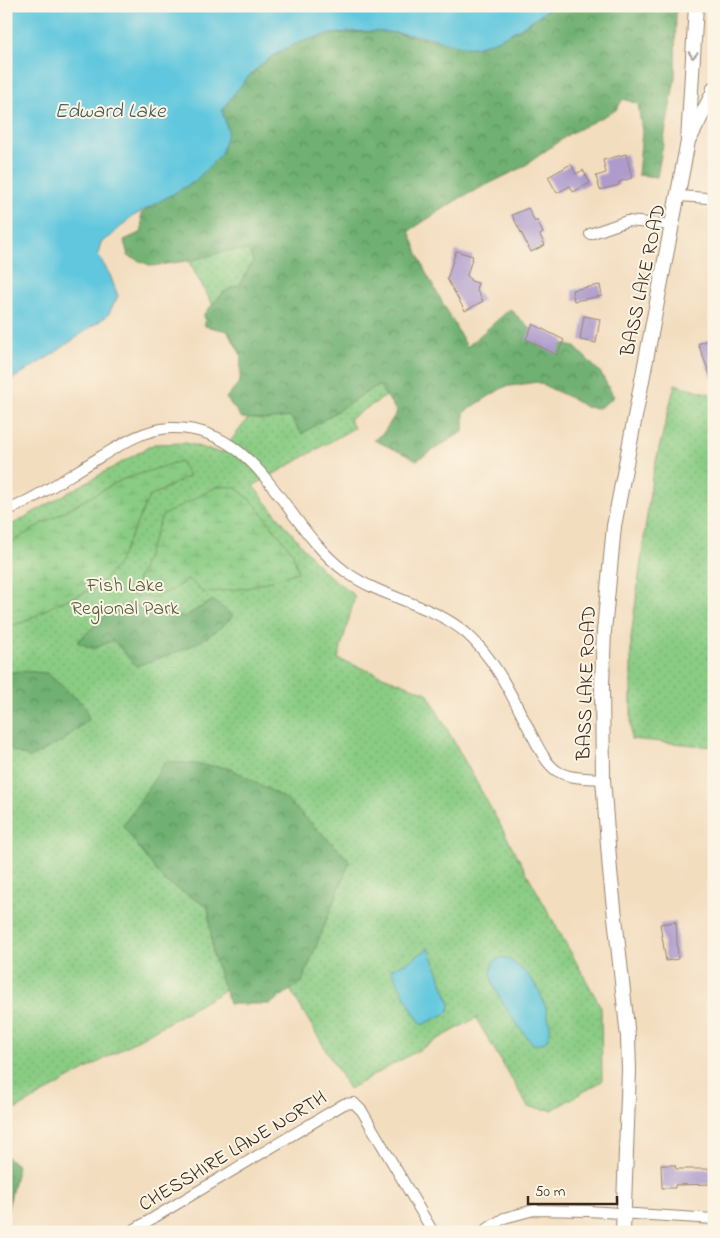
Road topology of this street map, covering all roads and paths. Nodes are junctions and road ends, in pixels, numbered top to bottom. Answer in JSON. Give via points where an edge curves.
{"nodes":[{"id":1,"x":696,"y":6,"type":"edge"},
{"id":2,"x":714,"y":88,"type":"edge"},
{"id":3,"x":688,"y":141,"type":"junction"},
{"id":4,"x":679,"y":196,"type":"junction"},
{"id":5,"x":714,"y":196,"type":"edge"},
{"id":6,"x":673,"y":225,"type":"junction"},
{"id":7,"x":590,"y":234,"type":"dead end"},
{"id":8,"x":6,"y":511,"type":"edge"},
{"id":9,"x":602,"y":779,"type":"junction"},
{"id":10,"x":624,"y":1213,"type":"junction"},
{"id":11,"x":714,"y":1219,"type":"edge"},
{"id":12,"x":130,"y":1232,"type":"edge"},
{"id":13,"x":433,"y":1232,"type":"edge"},
{"id":14,"x":482,"y":1232,"type":"edge"},
{"id":15,"x":622,"y":1232,"type":"edge"}],
"edges":[{"from":1,"to":3,"type":"main road","name":"BASS LAKE ROAD","one_way":true},
{"from":2,"to":3,"type":"main road","name":"BASS LAKE ROAD"},
{"from":3,"to":4,"type":"main road","name":"BASS LAKE ROAD"},
{"from":4,"to":5,"type":"street"},
{"from":4,"to":6,"type":"main road","name":"BASS LAKE ROAD"},
{"from":6,"to":7,"type":"street","via":[[627,221]]},
{"from":6,"to":9,"type":"main road","name":"BASS LAKE ROAD","via":[[614,526],[604,631]]},
{"from":8,"to":9,"type":"street","via":[[131,438],[169,428],[209,433],[244,455],[308,536],[346,572],[368,586],[444,617],[466,634],[500,677],[551,766],[567,776]]},
{"from":9,"to":10,"type":"main road","name":"BASS LAKE ROAD","via":[[628,1037]]},
{"from":10,"to":11,"type":"street"},
{"from":10,"to":14,"type":"street","via":[[534,1210],[504,1218]]},
{"from":10,"to":15,"type":"main road","name":"BASS LAKE ROAD"},
{"from":12,"to":13,"type":"street","name":"CHESSHIRE LANE NORTH","via":[[344,1104],[354,1103],[362,1111]]}]}
